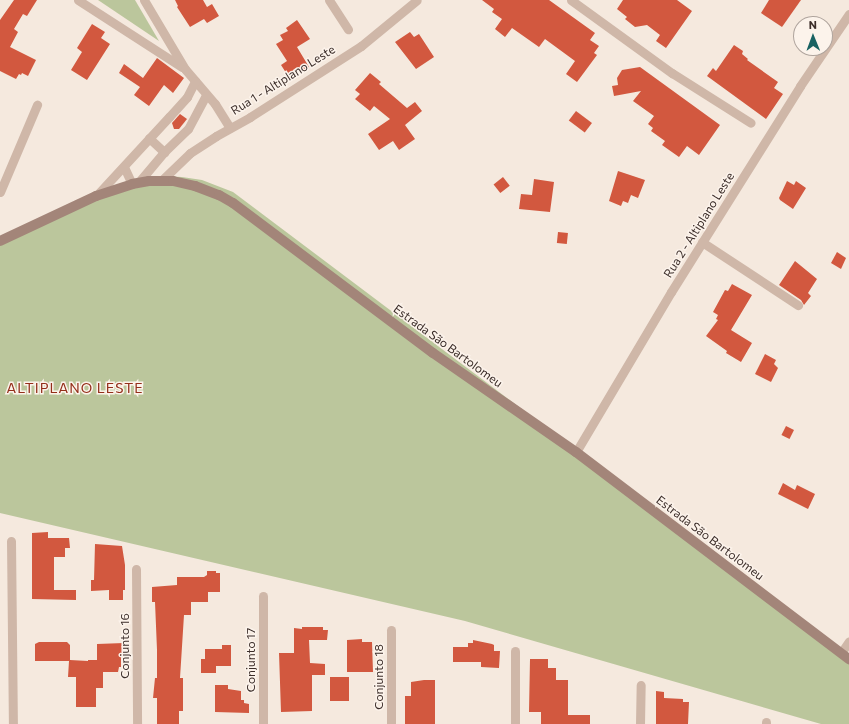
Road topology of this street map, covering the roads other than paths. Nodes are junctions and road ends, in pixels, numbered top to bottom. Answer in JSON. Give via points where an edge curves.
{"nodes":[{"id":1,"x":78,"y":0,"type":"edge"},
{"id":2,"x":144,"y":0,"type":"edge"},
{"id":3,"x":329,"y":0,"type":"edge"},
{"id":4,"x":417,"y":0,"type":"edge"},
{"id":5,"x":571,"y":0,"type":"edge"},
{"id":6,"x":849,"y":14,"type":"edge"},
{"id":7,"x":348,"y":30,"type":"dead end"},
{"id":8,"x":185,"y":69,"type":"junction"},
{"id":9,"x":195,"y":81,"type":"junction"},
{"id":10,"x":206,"y":94,"type":"junction"},
{"id":11,"x":37,"y":105,"type":"dead end"},
{"id":12,"x":751,"y":123,"type":"dead end"},
{"id":13,"x":230,"y":128,"type":"junction"},
{"id":14,"x":149,"y":138,"type":"junction"},
{"id":15,"x":164,"y":152,"type":"junction"},
{"id":16,"x":124,"y":167,"type":"junction"},
{"id":17,"x":162,"y":180,"type":"junction"},
{"id":18,"x":135,"y":183,"type":"junction"},
{"id":19,"x":0,"y":192,"type":"edge"},
{"id":20,"x":96,"y":196,"type":"junction"},
{"id":21,"x":0,"y":241,"type":"edge"},
{"id":22,"x":702,"y":242,"type":"junction"},
{"id":23,"x":798,"y":305,"type":"dead end"},
{"id":24,"x":576,"y":452,"type":"junction"},
{"id":25,"x":11,"y":541,"type":"dead end"},
{"id":26,"x":136,"y":568,"type":"dead end"},
{"id":27,"x":263,"y":596,"type":"dead end"},
{"id":28,"x":391,"y":630,"type":"dead end"},
{"id":29,"x":849,"y":642,"type":"edge"},
{"id":30,"x":515,"y":652,"type":"dead end"},
{"id":31,"x":845,"y":656,"type":"edge"},
{"id":32,"x":641,"y":685,"type":"dead end"},
{"id":33,"x":13,"y":724,"type":"edge"},
{"id":34,"x":137,"y":724,"type":"edge"},
{"id":35,"x":263,"y":724,"type":"edge"},
{"id":36,"x":391,"y":724,"type":"edge"},
{"id":37,"x":515,"y":724,"type":"edge"},
{"id":38,"x":640,"y":724,"type":"edge"}],
"edges":[{"from":1,"to":8,"type":"street"},
{"from":2,"to":8,"type":"street"},
{"from":3,"to":7,"type":"street"},
{"from":4,"to":13,"type":"street","name":"Rua 1 - Altiplano Leste","via":[[361,46]]},
{"from":5,"to":12,"type":"street","via":[[672,73]]},
{"from":6,"to":22,"type":"street","name":"Rua 2 - Altiplano Leste","via":[[800,86]]},
{"from":8,"to":9,"type":"street"},
{"from":9,"to":10,"type":"street"},
{"from":9,"to":14,"type":"street","via":[[186,97]]},
{"from":10,"to":13,"type":"street"},
{"from":10,"to":15,"type":"street","via":[[188,129]]},
{"from":11,"to":19,"type":"street"},
{"from":13,"to":17,"type":"street","name":"Rua 1 - Altiplano Leste","via":[[190,153]]},
{"from":14,"to":15,"type":"street"},
{"from":14,"to":16,"type":"street"},
{"from":15,"to":18,"type":"street"},
{"from":16,"to":18,"type":"street"},
{"from":16,"to":20,"type":"street"},
{"from":17,"to":18,"type":"street","name":"Estrada São Bartolomeu"},
{"from":17,"to":24,"type":"street","name":"Estrada São Bartolomeu","via":[[195,186],[233,203],[433,353]]},
{"from":18,"to":20,"type":"street","name":"Estrada São Bartolomeu"},
{"from":20,"to":21,"type":"street","name":"Estrada São Bartolomeu"},
{"from":22,"to":23,"type":"street"},
{"from":22,"to":24,"type":"street","name":"Rua 2 - Altiplano Leste"},
{"from":24,"to":31,"type":"street","name":"Estrada São Bartolomeu"},
{"from":25,"to":33,"type":"street"},
{"from":26,"to":34,"type":"street","name":"Conjunto 16"},
{"from":27,"to":35,"type":"street","name":"Conjunto 17"},
{"from":28,"to":36,"type":"street","name":"Conjunto 18"},
{"from":29,"to":31,"type":"street"},
{"from":30,"to":37,"type":"street"},
{"from":32,"to":38,"type":"street"}]}
